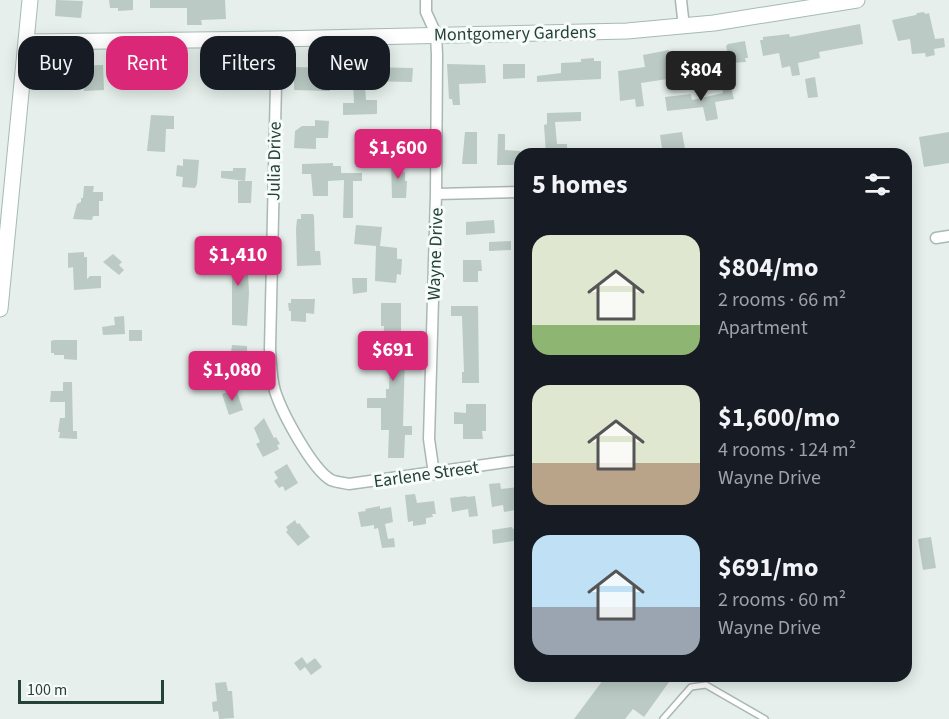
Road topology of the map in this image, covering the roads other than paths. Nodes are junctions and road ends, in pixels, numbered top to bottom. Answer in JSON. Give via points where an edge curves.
{"nodes":[{"id":1,"x":30,"y":0,"type":"edge"},
{"id":2,"x":426,"y":0,"type":"edge"},
{"id":3,"x":681,"y":0,"type":"edge"},
{"id":4,"x":858,"y":0,"type":"edge"},
{"id":5,"x":684,"y":27,"type":"junction"},
{"id":6,"x":436,"y":34,"type":"junction"},
{"id":7,"x":27,"y":36,"type":"edge"},
{"id":8,"x":296,"y":38,"type":"edge"},
{"id":9,"x":200,"y":40,"type":"edge"},
{"id":10,"x":94,"y":41,"type":"edge"},
{"id":11,"x":22,"y":90,"type":"edge"},
{"id":12,"x":276,"y":90,"type":"edge"},
{"id":13,"x":514,"y":192,"type":"edge"},
{"id":14,"x":436,"y":194,"type":"junction"},
{"id":15,"x":949,"y":236,"type":"edge"},
{"id":16,"x":936,"y":238,"type":"dead end"},
{"id":17,"x":0,"y":309,"type":"edge"},
{"id":18,"x":514,"y":461,"type":"edge"},
{"id":19,"x":434,"y":474,"type":"junction"},
{"id":20,"x":332,"y":480,"type":"joint"},
{"id":21,"x":663,"y":719,"type":"edge"},
{"id":22,"x":765,"y":719,"type":"edge"}],
"edges":[{"from":1,"to":7,"type":"street"},
{"from":2,"to":6,"type":"street","name":"Wayne Drive","via":[[426,12]]},
{"from":3,"to":5,"type":"street"},
{"from":4,"to":5,"type":"street","name":"Montgomery Gardens"},
{"from":5,"to":6,"type":"street","name":"Montgomery Gardens"},
{"from":6,"to":8,"type":"street","name":"Montgomery Gardens"},
{"from":6,"to":14,"type":"street","name":"Wayne Drive"},
{"from":9,"to":10,"type":"street","name":"Montgomery Gardens"},
{"from":11,"to":17,"type":"street"},
{"from":12,"to":20,"type":"street","name":"Julia Drive","via":[[272,372],[275,391],[310,459]]},
{"from":13,"to":14,"type":"street"},
{"from":14,"to":19,"type":"street","name":"Wayne Drive","via":[[429,439]]},
{"from":15,"to":16,"type":"street"},
{"from":18,"to":19,"type":"street","name":"Earlene Street"},
{"from":19,"to":20,"type":"street","name":"Earlene Street","via":[[350,484]]},
{"from":21,"to":22,"type":"lane","via":[[691,687],[706,685]]}]}
